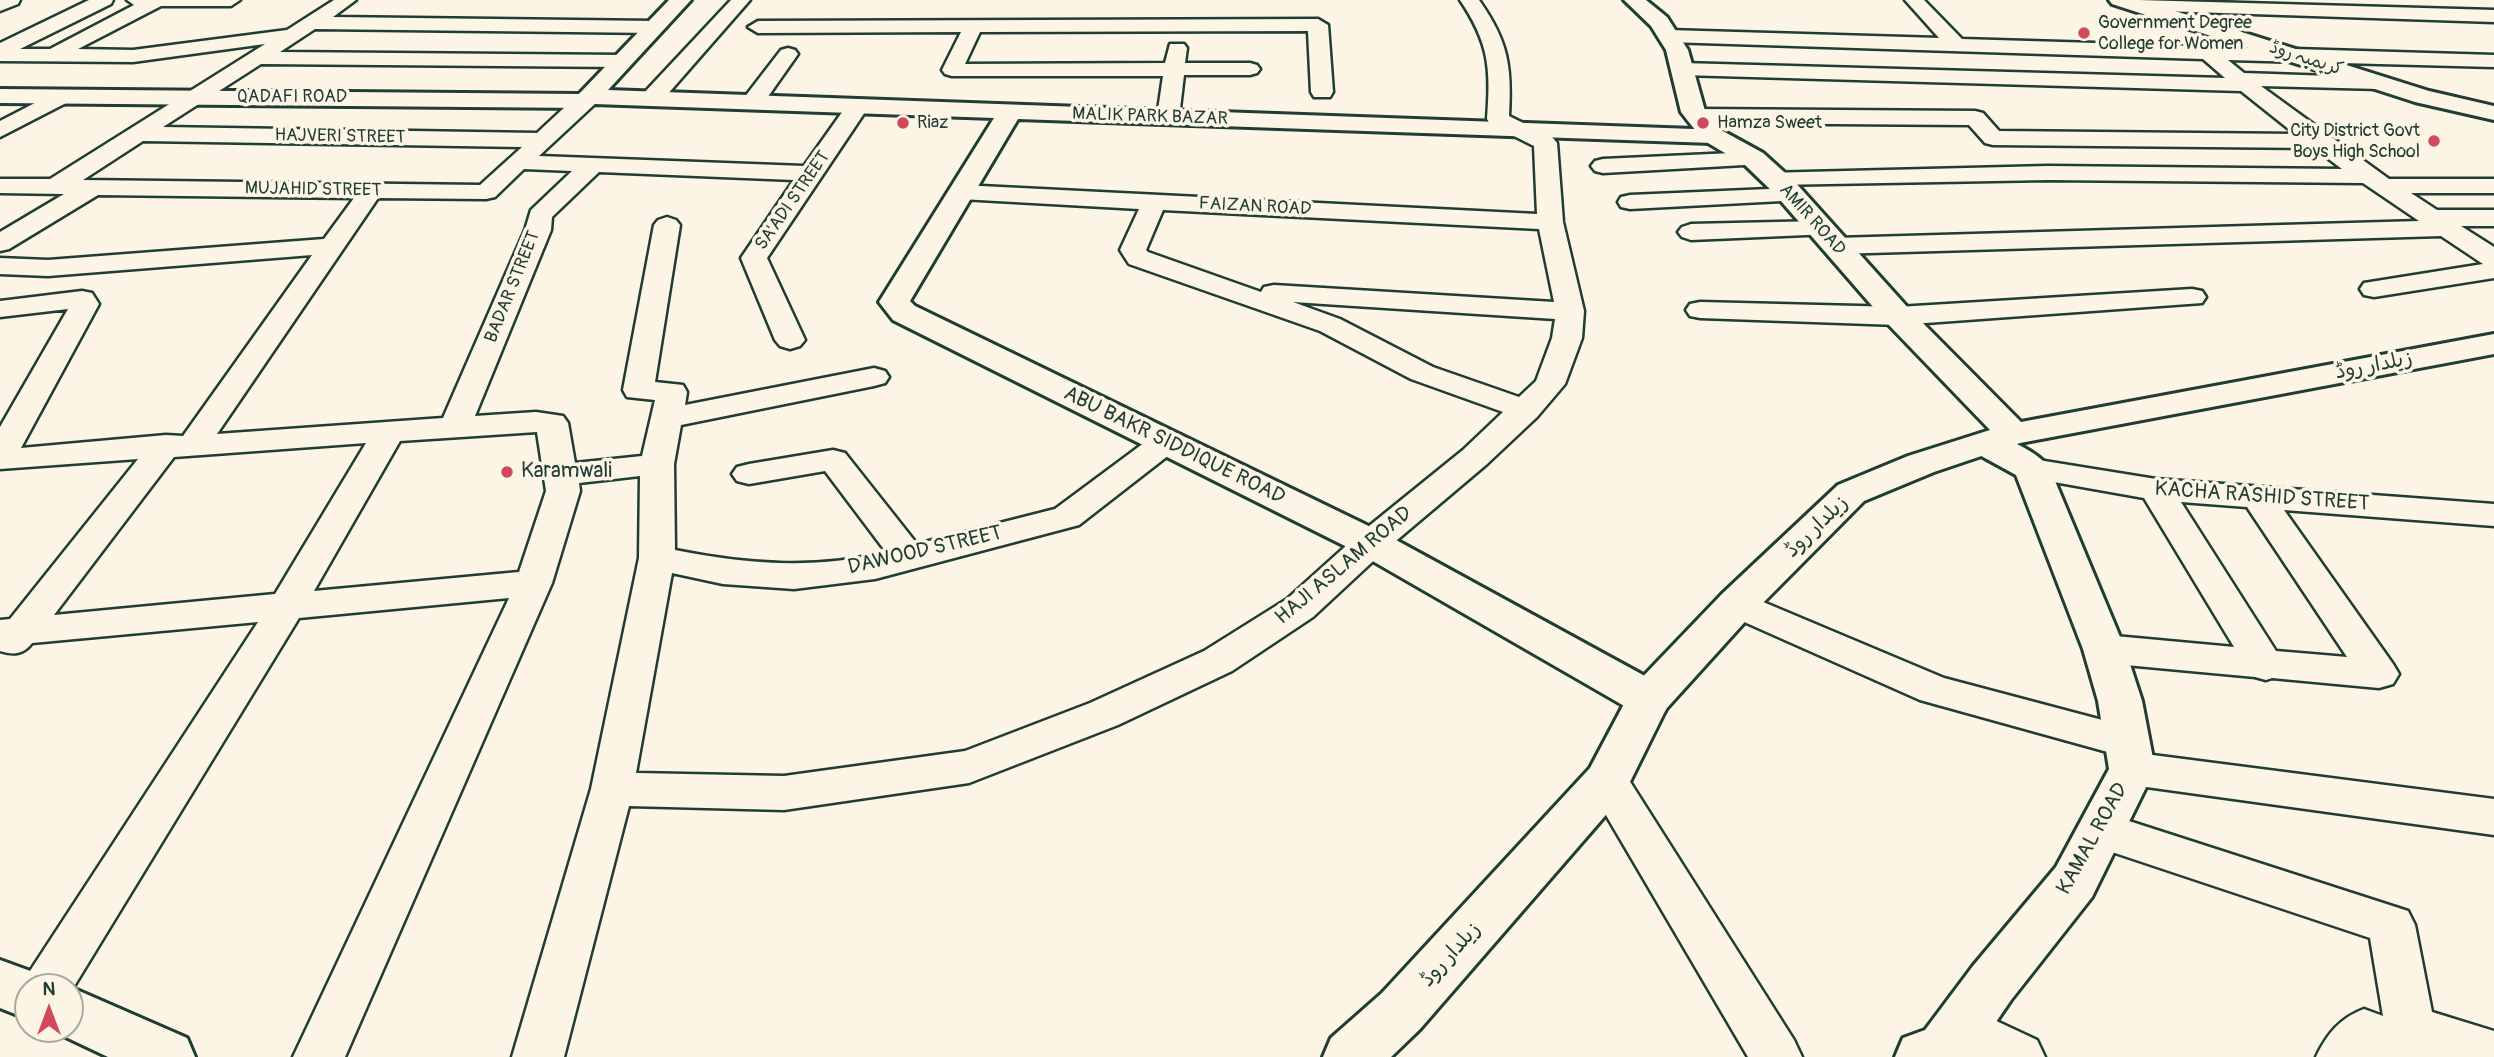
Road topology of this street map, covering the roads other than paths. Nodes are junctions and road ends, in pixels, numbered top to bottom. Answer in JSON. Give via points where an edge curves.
{"nodes":[{"id":1,"x":11,"y":0,"type":"edge"},
{"id":2,"x":104,"y":0,"type":"edge"},
{"id":3,"x":122,"y":0,"type":"edge"},
{"id":4,"x":231,"y":0,"type":"edge"},
{"id":5,"x":347,"y":0,"type":"edge"},
{"id":6,"x":681,"y":0,"type":"edge"},
{"id":7,"x":741,"y":0,"type":"edge"},
{"id":8,"x":1469,"y":0,"type":"edge"},
{"id":9,"x":1914,"y":0,"type":"edge"},
{"id":10,"x":2398,"y":0,"type":"edge"},
{"id":11,"x":157,"y":1,"type":"edge"},
{"id":12,"x":2128,"y":3,"type":"edge"},
{"id":13,"x":0,"y":5,"type":"edge"},
{"id":14,"x":1642,"y":7,"type":"edge"},
{"id":15,"x":1677,"y":15,"type":"dead end"},
{"id":16,"x":2427,"y":16,"type":"junction"},
{"id":17,"x":2493,"y":16,"type":"edge"},
{"id":18,"x":1905,"y":20,"type":"dead end"},
{"id":19,"x":1931,"y":20,"type":"junction"},
{"id":20,"x":180,"y":23,"type":"dead end"},
{"id":21,"x":1179,"y":26,"type":"junction"},
{"id":22,"x":655,"y":27,"type":"junction"},
{"id":23,"x":758,"y":27,"type":"dead end"},
{"id":24,"x":973,"y":27,"type":"junction"},
{"id":25,"x":304,"y":28,"type":"junction"},
{"id":26,"x":1668,"y":36,"type":"junction"},
{"id":27,"x":1956,"y":45,"type":"junction"},
{"id":28,"x":0,"y":53,"type":"edge"},
{"id":29,"x":788,"y":54,"type":"dead end"},
{"id":30,"x":2208,"y":54,"type":"junction"},
{"id":31,"x":52,"y":55,"type":"junction"},
{"id":32,"x":122,"y":56,"type":"junction"},
{"id":33,"x":2300,"y":57,"type":"junction"},
{"id":34,"x":259,"y":58,"type":"junction"},
{"id":35,"x":2458,"y":60,"type":"junction"},
{"id":36,"x":622,"y":61,"type":"junction"},
{"id":37,"x":2494,"y":61,"type":"edge"},
{"id":38,"x":1250,"y":69,"type":"dead end"},
{"id":39,"x":1682,"y":69,"type":"junction"},
{"id":40,"x":1174,"y":70,"type":"junction"},
{"id":41,"x":2494,"y":80,"type":"edge"},
{"id":42,"x":2242,"y":82,"type":"junction"},
{"id":43,"x":2381,"y":83,"type":"junction"},
{"id":44,"x":1322,"y":92,"type":"dead end"},
{"id":45,"x":0,"y":96,"type":"edge"},
{"id":46,"x":60,"y":97,"type":"junction"},
{"id":47,"x":196,"y":97,"type":"junction"},
{"id":48,"x":586,"y":99,"type":"junction"},
{"id":49,"x":651,"y":99,"type":"junction"},
{"id":50,"x":752,"y":103,"type":"junction"},
{"id":51,"x":858,"y":106,"type":"junction"},
{"id":52,"x":1010,"y":112,"type":"junction"},
{"id":53,"x":2494,"y":113,"type":"edge"},
{"id":54,"x":1168,"y":117,"type":"junction"},
{"id":55,"x":2157,"y":118,"type":"dead end"},
{"id":56,"x":2293,"y":121,"type":"junction"},
{"id":57,"x":1704,"y":126,"type":"junction"},
{"id":58,"x":0,"y":130,"type":"edge"},
{"id":59,"x":1517,"y":130,"type":"junction"},
{"id":60,"x":139,"y":134,"type":"junction"},
{"id":61,"x":542,"y":140,"type":"junction"},
{"id":62,"x":2320,"y":141,"type":"junction"},
{"id":63,"x":518,"y":162,"type":"junction"},
{"id":64,"x":593,"y":165,"type":"junction"},
{"id":65,"x":1603,"y":166,"type":"dead end"},
{"id":66,"x":812,"y":174,"type":"junction"},
{"id":67,"x":1773,"y":178,"type":"junction"},
{"id":68,"x":2375,"y":181,"type":"junction"},
{"id":69,"x":0,"y":186,"type":"edge"},
{"id":70,"x":2494,"y":186,"type":"edge"},
{"id":71,"x":55,"y":187,"type":"junction"},
{"id":72,"x":92,"y":188,"type":"junction"},
{"id":73,"x":371,"y":191,"type":"junction"},
{"id":74,"x":961,"y":192,"type":"junction"},
{"id":75,"x":1154,"y":202,"type":"junction"},
{"id":76,"x":1630,"y":202,"type":"dead end"},
{"id":77,"x":2494,"y":218,"type":"edge"},
{"id":78,"x":1550,"y":222,"type":"junction"},
{"id":79,"x":2439,"y":223,"type":"junction"},
{"id":80,"x":667,"y":225,"type":"dead end"},
{"id":81,"x":1690,"y":232,"type":"dead end"},
{"id":82,"x":1829,"y":237,"type":"junction"},
{"id":83,"x":0,"y":243,"type":"edge"},
{"id":84,"x":332,"y":246,"type":"junction"},
{"id":85,"x":2494,"y":259,"type":"edge"},
{"id":86,"x":0,"y":266,"type":"edge"},
{"id":87,"x":2494,"y":270,"type":"edge"},
{"id":88,"x":2374,"y":289,"type":"dead end"},
{"id":89,"x":1235,"y":291,"type":"junction"},
{"id":90,"x":2192,"y":297,"type":"dead end"},
{"id":91,"x":0,"y":309,"type":"edge"},
{"id":92,"x":1700,"y":310,"type":"dead end"},
{"id":93,"x":1570,"y":311,"type":"junction"},
{"id":94,"x":1898,"y":316,"type":"junction"},
{"id":95,"x":790,"y":340,"type":"dead end"},
{"id":96,"x":2494,"y":344,"type":"edge"},
{"id":97,"x":874,"y":377,"type":"dead end"},
{"id":98,"x":1526,"y":410,"type":"junction"},
{"id":99,"x":668,"y":418,"type":"junction"},
{"id":100,"x":455,"y":427,"type":"junction"},
{"id":101,"x":389,"y":431,"type":"junction"},
{"id":102,"x":1167,"y":441,"type":"junction"},
{"id":103,"x":180,"y":445,"type":"junction"},
{"id":104,"x":2011,"y":449,"type":"junction"},
{"id":105,"x":0,"y":457,"type":"edge"},
{"id":106,"x":657,"y":464,"type":"junction"},
{"id":107,"x":749,"y":474,"type":"dead end"},
{"id":108,"x":561,"y":475,"type":"junction"},
{"id":109,"x":2156,"y":490,"type":"junction"},
{"id":110,"x":2257,"y":497,"type":"junction"},
{"id":111,"x":2494,"y":515,"type":"edge"},
{"id":112,"x":1371,"y":543,"type":"junction"},
{"id":113,"x":657,"y":558,"type":"junction"},
{"id":114,"x":909,"y":558,"type":"junction"},
{"id":115,"x":534,"y":583,"type":"junction"},
{"id":116,"x":1737,"y":604,"type":"junction"},
{"id":117,"x":286,"y":608,"type":"junction"},
{"id":118,"x":7,"y":641,"type":"edge"},
{"id":119,"x":2104,"y":649,"type":"junction"},
{"id":120,"x":2266,"y":666,"type":"junction"},
{"id":121,"x":1649,"y":699,"type":"junction"},
{"id":122,"x":2129,"y":755,"type":"junction"},
{"id":123,"x":1606,"y":781,"type":"junction"},
{"id":124,"x":612,"y":789,"type":"junction"},
{"id":125,"x":2494,"y":817,"type":"edge"},
{"id":126,"x":2101,"y":830,"type":"junction"},
{"id":127,"x":56,"y":973,"type":"edge"},
{"id":128,"x":84,"y":1018,"type":"edge"},
{"id":129,"x":2414,"y":1046,"type":"edge"},
{"id":130,"x":1944,"y":1048,"type":"edge"},
{"id":131,"x":2494,"y":1055,"type":"edge"},
{"id":132,"x":167,"y":1057,"type":"edge"},
{"id":133,"x":318,"y":1057,"type":"edge"},
{"id":134,"x":538,"y":1057,"type":"edge"},
{"id":135,"x":1351,"y":1057,"type":"edge"},
{"id":136,"x":1776,"y":1057,"type":"edge"},
{"id":137,"x":2019,"y":1057,"type":"edge"},
{"id":138,"x":2342,"y":1057,"type":"edge"}],
"edges":[{"from":1,"to":13,"type":"street"},
{"from":2,"to":28,"type":"street"},
{"from":3,"to":11,"type":"street"},
{"from":4,"to":11,"type":"street"},
{"from":5,"to":25,"type":"street"},
{"from":6,"to":22,"type":"street"},
{"from":7,"to":49,"type":"street"},
{"from":8,"to":59,"type":"street","name":"HAJI ASLAM ROAD","via":[[1489,27],[1502,66],[1498,119]]},
{"from":9,"to":19,"type":"street"},
{"from":10,"to":16,"type":"street"},
{"from":11,"to":31,"type":"street"},
{"from":12,"to":16,"type":"street"},
{"from":12,"to":33,"type":"street","name":"کریمیہ روڈ"},
{"from":14,"to":15,"type":"street"},
{"from":14,"to":26,"type":"street"},
{"from":16,"to":17,"type":"street"},
{"from":18,"to":19,"type":"street"},
{"from":19,"to":27,"type":"street"},
{"from":20,"to":32,"type":"street"},
{"from":21,"to":24,"type":"street"},
{"from":21,"to":40,"type":"street"},
{"from":21,"to":44,"type":"street","via":[[1318,25]]},
{"from":22,"to":25,"type":"street"},
{"from":22,"to":36,"type":"street"},
{"from":23,"to":24,"type":"street"},
{"from":24,"to":40,"type":"street","via":[[952,70]]},
{"from":25,"to":32,"type":"street"},
{"from":25,"to":34,"type":"street"},
{"from":26,"to":27,"type":"street"},
{"from":26,"to":39,"type":"street"},
{"from":27,"to":30,"type":"street"},
{"from":28,"to":31,"type":"street"},
{"from":29,"to":50,"type":"street"},
{"from":30,"to":33,"type":"street"},
{"from":30,"to":42,"type":"street"},
{"from":31,"to":32,"type":"street"},
{"from":33,"to":35,"type":"street"},
{"from":33,"to":43,"type":"street","name":"کریمیہ روڈ"},
{"from":34,"to":36,"type":"street"},
{"from":34,"to":47,"type":"street"},
{"from":35,"to":37,"type":"street"},
{"from":35,"to":41,"type":"street"},
{"from":36,"to":48,"type":"street"},
{"from":38,"to":40,"type":"street"},
{"from":39,"to":42,"type":"street"},
{"from":39,"to":57,"type":"street"},
{"from":40,"to":54,"type":"street"},
{"from":42,"to":43,"type":"street"},
{"from":42,"to":56,"type":"street"},
{"from":43,"to":53,"type":"street","name":"کریمیہ روڈ"},
{"from":45,"to":46,"type":"street","name":"QADAFI ROAD"},
{"from":46,"to":47,"type":"street","name":"QADAFI ROAD"},
{"from":46,"to":58,"type":"street"},
{"from":47,"to":48,"type":"street","name":"QADAFI ROAD"},
{"from":47,"to":60,"type":"street"},
{"from":48,"to":49,"type":"street","name":"MALIK PARK BAZAR"},
{"from":48,"to":61,"type":"street","name":"MUJAHID STREET"},
{"from":49,"to":50,"type":"street","name":"MALIK PARK BAZAR"},
{"from":50,"to":51,"type":"street","name":"MALIK PARK BAZAR"},
{"from":51,"to":52,"type":"street","name":"MALIK PARK BAZAR"},
{"from":51,"to":66,"type":"street","name":"SA'ADI STREET"},
{"from":52,"to":54,"type":"street","name":"MALIK PARK BAZAR"},
{"from":52,"to":74,"type":"street","name":"ABU BAKR SIDDIQUE ROAD"},
{"from":54,"to":59,"type":"street","name":"MALIK PARK BAZAR"},
{"from":55,"to":56,"type":"street"},
{"from":56,"to":62,"type":"street"},
{"from":57,"to":59,"type":"street","name":"MALIK PARK BAZAR"},
{"from":57,"to":62,"type":"street","via":[[1975,118],[1993,138]]},
{"from":57,"to":67,"type":"street","name":"AMIR ROAD"},
{"from":59,"to":78,"type":"street","name":"HAJI ASLAM ROAD","via":[[1545,143]]},
{"from":60,"to":61,"type":"street","name":"HAJVERI STREET"},
{"from":60,"to":71,"type":"street"},
{"from":61,"to":63,"type":"street","name":"MUJAHID STREET"},
{"from":62,"to":68,"type":"street"},
{"from":63,"to":64,"type":"street"},
{"from":63,"to":73,"type":"street","name":"MUJAHID STREET","via":[[486,192]]},
{"from":64,"to":66,"type":"street"},
{"from":64,"to":100,"type":"street","name":"BADAR STREET","via":[[540,215],[538,230]]},
{"from":65,"to":67,"type":"street"},
{"from":66,"to":95,"type":"street","name":"SA'ADI STREET","via":[[754,258]]},
{"from":67,"to":68,"type":"street","via":[[2048,173]]},
{"from":67,"to":76,"type":"street"},
{"from":67,"to":82,"type":"street","name":"AMIR ROAD"},
{"from":68,"to":70,"type":"street"},
{"from":68,"to":79,"type":"street"},
{"from":69,"to":71,"type":"street","name":"MUJAHID STREET"},
{"from":71,"to":72,"type":"street","name":"MUJAHID STREET"},
{"from":72,"to":73,"type":"street","name":"MUJAHID STREET"},
{"from":72,"to":83,"type":"street"},
{"from":73,"to":84,"type":"street"},
{"from":74,"to":75,"type":"street","name":"FAIZAN ROAD"},
{"from":74,"to":102,"type":"street","name":"ABU BAKR SIDDIQUE ROAD","via":[[894,302],[904,313]]},
{"from":75,"to":78,"type":"street","name":"FAIZAN ROAD"},
{"from":75,"to":89,"type":"street","via":[[1133,254]]},
{"from":77,"to":79,"type":"street"},
{"from":78,"to":93,"type":"street","name":"HAJI ASLAM ROAD"},
{"from":79,"to":82,"type":"street"},
{"from":79,"to":85,"type":"street"},
{"from":80,"to":99,"type":"street","via":[[638,390],[671,393]]},
{"from":81,"to":82,"type":"street"},
{"from":82,"to":94,"type":"street","name":"AMIR ROAD"},
{"from":84,"to":86,"type":"street","via":[[48,268]]},
{"from":84,"to":103,"type":"street"},
{"from":87,"to":88,"type":"street"},
{"from":89,"to":93,"type":"street"},
{"from":89,"to":98,"type":"street","via":[[1330,325],[1422,373]]},
{"from":90,"to":94,"type":"street"},
{"from":91,"to":105,"type":"street","via":[[82,299],[85,304]]},
{"from":92,"to":94,"type":"street"},
{"from":93,"to":98,"type":"street","name":"HAJI ASLAM ROAD","via":[[1567,338],[1550,384]]},
{"from":94,"to":104,"type":"street","name":"AMIR ROAD"},
{"from":96,"to":104,"type":"street","name":"زیلدار روڈ"},
{"from":97,"to":99,"type":"street"},
{"from":98,"to":112,"type":"street","name":"HAJI ASLAM ROAD"},
{"from":99,"to":106,"type":"street"},
{"from":100,"to":101,"type":"street"},
{"from":100,"to":108,"type":"street","via":[[552,423]]},
{"from":101,"to":103,"type":"street"},
{"from":101,"to":117,"type":"street"},
{"from":102,"to":112,"type":"street","name":"ABU BAKR SIDDIQUE ROAD"},
{"from":102,"to":114,"type":"street","name":"DAWOOD STREET","via":[[1067,517]]},
{"from":103,"to":105,"type":"street"},
{"from":103,"to":118,"type":"street"},
{"from":104,"to":109,"type":"street","name":"KACHA RASHID STREET"},
{"from":104,"to":116,"type":"street","name":"زیلدار روڈ","via":[[1921,464],[1851,493]]},
{"from":104,"to":119,"type":"street"},
{"from":106,"to":108,"type":"street"},
{"from":106,"to":113,"type":"street"},
{"from":107,"to":114,"type":"street","via":[[833,460]]},
{"from":108,"to":115,"type":"street","via":[[563,491]]},
{"from":109,"to":110,"type":"street","name":"KACHA RASHID STREET"},
{"from":109,"to":120,"type":"street"},
{"from":110,"to":111,"type":"street","name":"KACHA RASHID STREET"},
{"from":110,"to":120,"type":"street","via":[[2379,674]]},
{"from":112,"to":121,"type":"street","name":"ABU BAKR SIDDIQUE ROAD"},
{"from":112,"to":124,"type":"street","name":"HAJI ASLAM ROAD","via":[[1300,608],[1218,661],[1104,715],[969,767],[784,793]]},
{"from":113,"to":114,"type":"street","name":"DAWOOD STREET","via":[[723,572],[794,576],[875,567]]},
{"from":113,"to":124,"type":"street"},
{"from":115,"to":117,"type":"street"},
{"from":115,"to":133,"type":"street"},
{"from":116,"to":121,"type":"street","name":"زیلدار روڈ"},
{"from":116,"to":122,"type":"street","via":[[1934,690]]},
{"from":117,"to":118,"type":"street"},
{"from":117,"to":127,"type":"street"},
{"from":119,"to":120,"type":"street"},
{"from":119,"to":122,"type":"street","via":[[2120,701]]},
{"from":121,"to":123,"type":"street","name":"زیلدار روڈ"},
{"from":122,"to":125,"type":"street"},
{"from":122,"to":126,"type":"street","name":"KAMAL ROAD"},
{"from":123,"to":135,"type":"street","name":"زیلدار روڈ","via":[[1401,1011]]},
{"from":123,"to":136,"type":"street"},
{"from":124,"to":134,"type":"street"},
{"from":126,"to":129,"type":"street","via":[[2391,925]]},
{"from":126,"to":130,"type":"street","name":"KAMAL ROAD","via":[[2074,881]]},
{"from":128,"to":132,"type":"street"},
{"from":129,"to":131,"type":"street"},
{"from":129,"to":138,"type":"street","via":[[2364,1032]]},
{"from":130,"to":137,"type":"street"}]}
